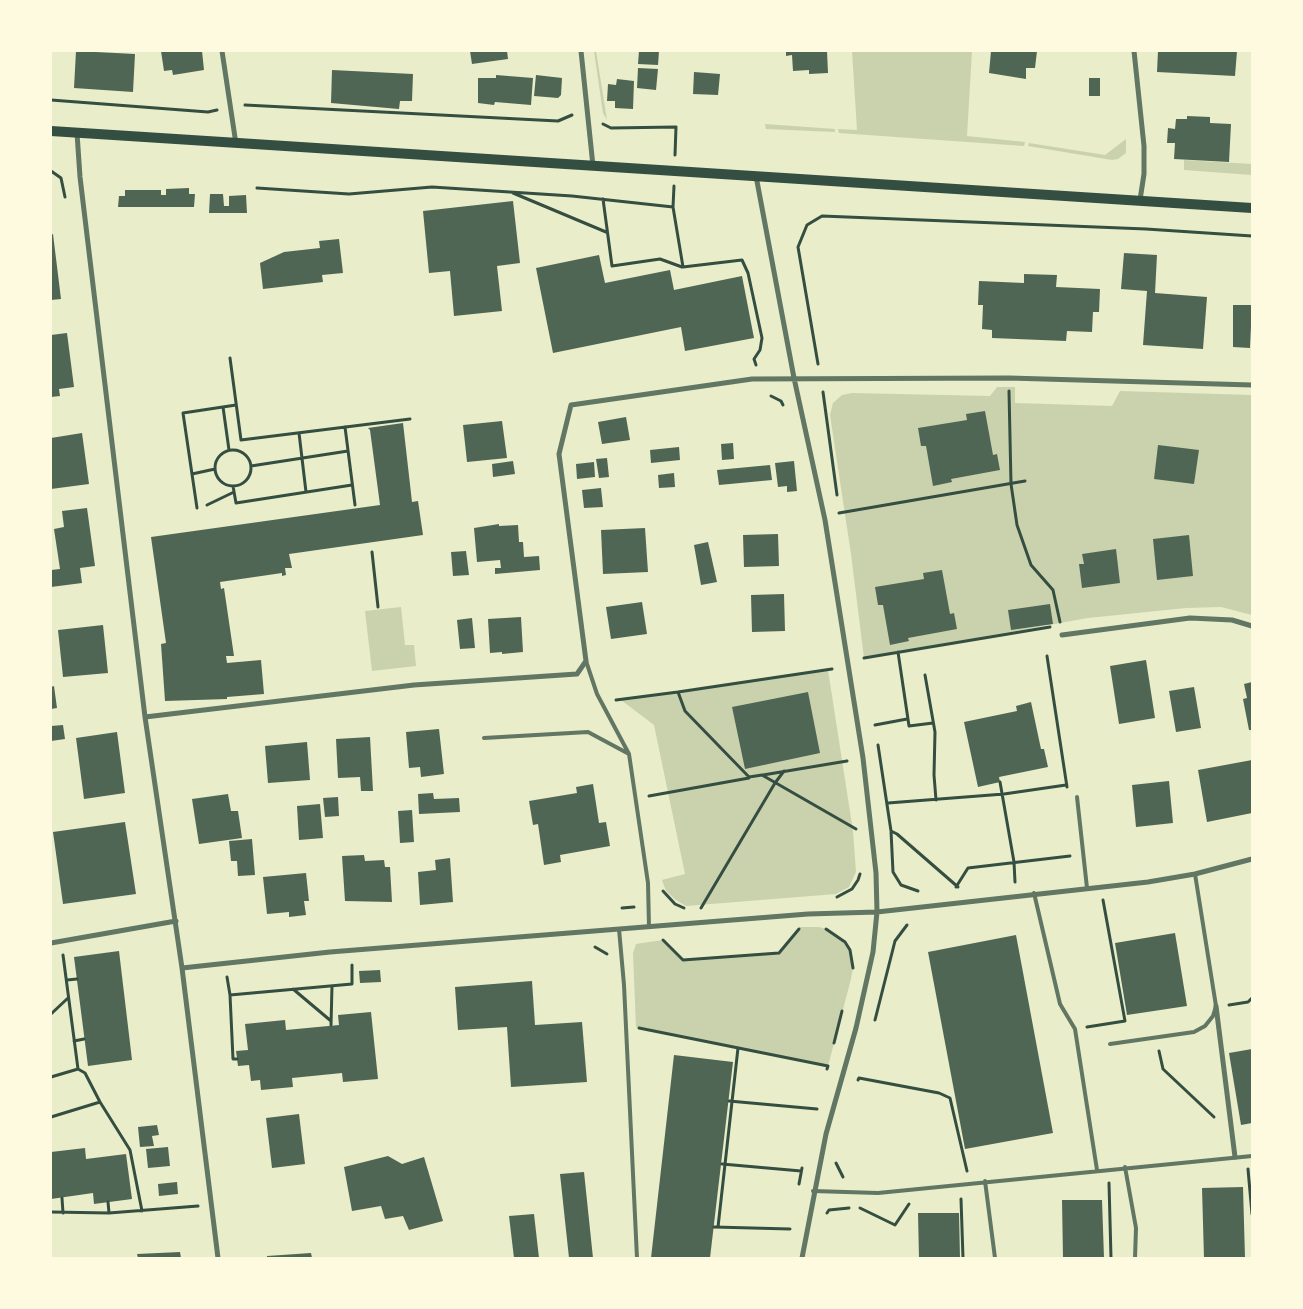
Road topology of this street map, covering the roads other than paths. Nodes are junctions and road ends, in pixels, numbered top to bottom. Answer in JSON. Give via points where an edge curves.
{"nodes":[{"id":1,"x":222,"y":51,"type":"edge"},
{"id":2,"x":581,"y":51,"type":"edge"},
{"id":3,"x":1134,"y":51,"type":"edge"},
{"id":4,"x":51,"y":131,"type":"edge"},
{"id":5,"x":77,"y":133,"type":"junction"},
{"id":6,"x":236,"y":144,"type":"junction"},
{"id":7,"x":593,"y":166,"type":"junction"},
{"id":8,"x":756,"y":176,"type":"junction"},
{"id":9,"x":1140,"y":200,"type":"junction"},
{"id":10,"x":1252,"y":208,"type":"edge"},
{"id":11,"x":794,"y":378,"type":"junction"},
{"id":12,"x":1252,"y":385,"type":"edge"},
{"id":13,"x":1252,"y":626,"type":"edge"},
{"id":14,"x":1062,"y":635,"type":"road end"},
{"id":15,"x":586,"y":662,"type":"junction"},
{"id":16,"x":145,"y":717,"type":"junction"},
{"id":17,"x":484,"y":738,"type":"dead end"},
{"id":18,"x":629,"y":754,"type":"junction"},
{"id":19,"x":1077,"y":797,"type":"road end"},
{"id":20,"x":1252,"y":860,"type":"edge"},
{"id":21,"x":1195,"y":874,"type":"junction"},
{"id":22,"x":1087,"y":888,"type":"junction"},
{"id":23,"x":1034,"y":893,"type":"junction"},
{"id":24,"x":877,"y":912,"type":"junction"},
{"id":25,"x":176,"y":921,"type":"junction"},
{"id":26,"x":649,"y":927,"type":"junction"},
{"id":27,"x":619,"y":929,"type":"junction"},
{"id":28,"x":51,"y":943,"type":"edge"},
{"id":29,"x":182,"y":968,"type":"junction"},
{"id":30,"x":1216,"y":1006,"type":"junction"},
{"id":31,"x":1110,"y":1044,"type":"dead end"},
{"id":32,"x":1252,"y":1156,"type":"edge"},
{"id":33,"x":1235,"y":1157,"type":"junction"},
{"id":34,"x":1125,"y":1167,"type":"junction"},
{"id":35,"x":1096,"y":1170,"type":"junction"},
{"id":36,"x":985,"y":1181,"type":"junction"},
{"id":37,"x":814,"y":1191,"type":"junction"},
{"id":38,"x":218,"y":1258,"type":"edge"},
{"id":39,"x":637,"y":1258,"type":"edge"},
{"id":40,"x":802,"y":1258,"type":"edge"},
{"id":41,"x":995,"y":1258,"type":"edge"},
{"id":42,"x":1135,"y":1258,"type":"edge"}],
"edges":[{"from":1,"to":6,"type":"street"},
{"from":2,"to":7,"type":"street"},
{"from":3,"to":9,"type":"street","via":[[1144,146]]},
{"from":4,"to":5,"type":"main road"},
{"from":5,"to":6,"type":"main road"},
{"from":5,"to":16,"type":"street"},
{"from":6,"to":7,"type":"main road"},
{"from":7,"to":8,"type":"main road"},
{"from":8,"to":9,"type":"main road"},
{"from":8,"to":11,"type":"street"},
{"from":9,"to":10,"type":"main road"},
{"from":11,"to":12,"type":"street","via":[[1009,378]]},
{"from":11,"to":15,"type":"street","via":[[760,379],[571,405],[559,454]]},
{"from":11,"to":24,"type":"street","via":[[825,520],[847,655],[874,840]]},
{"from":13,"to":14,"type":"street","via":[[1232,620],[1190,618]]},
{"from":15,"to":16,"type":"street","via":[[577,674],[414,686]]},
{"from":15,"to":18,"type":"lane"},
{"from":16,"to":25,"type":"street"},
{"from":17,"to":18,"type":"lane","via":[[588,732]]},
{"from":18,"to":26,"type":"lane","via":[[648,883]]},
{"from":19,"to":22,"type":"lane"},
{"from":20,"to":21,"type":"street"},
{"from":21,"to":22,"type":"street"},
{"from":21,"to":30,"type":"lane"},
{"from":22,"to":23,"type":"street"},
{"from":23,"to":24,"type":"street"},
{"from":23,"to":35,"type":"lane","via":[[1060,1004],[1075,1029]]},
{"from":24,"to":26,"type":"street","via":[[808,914]]},
{"from":24,"to":37,"type":"street","via":[[865,989]]},
{"from":25,"to":28,"type":"street"},
{"from":25,"to":29,"type":"street"},
{"from":26,"to":27,"type":"street"},
{"from":27,"to":29,"type":"street","via":[[330,952]]},
{"from":27,"to":39,"type":"lane"},
{"from":29,"to":38,"type":"street"},
{"from":30,"to":31,"type":"lane","via":[[1205,1026],[1194,1032]]},
{"from":30,"to":33,"type":"street"},
{"from":32,"to":33,"type":"lane"},
{"from":33,"to":34,"type":"lane"},
{"from":34,"to":35,"type":"lane"},
{"from":34,"to":42,"type":"lane","via":[[1136,1228]]},
{"from":35,"to":36,"type":"lane"},
{"from":36,"to":37,"type":"lane","via":[[878,1193]]},
{"from":36,"to":41,"type":"lane"},
{"from":37,"to":40,"type":"street"}]}
